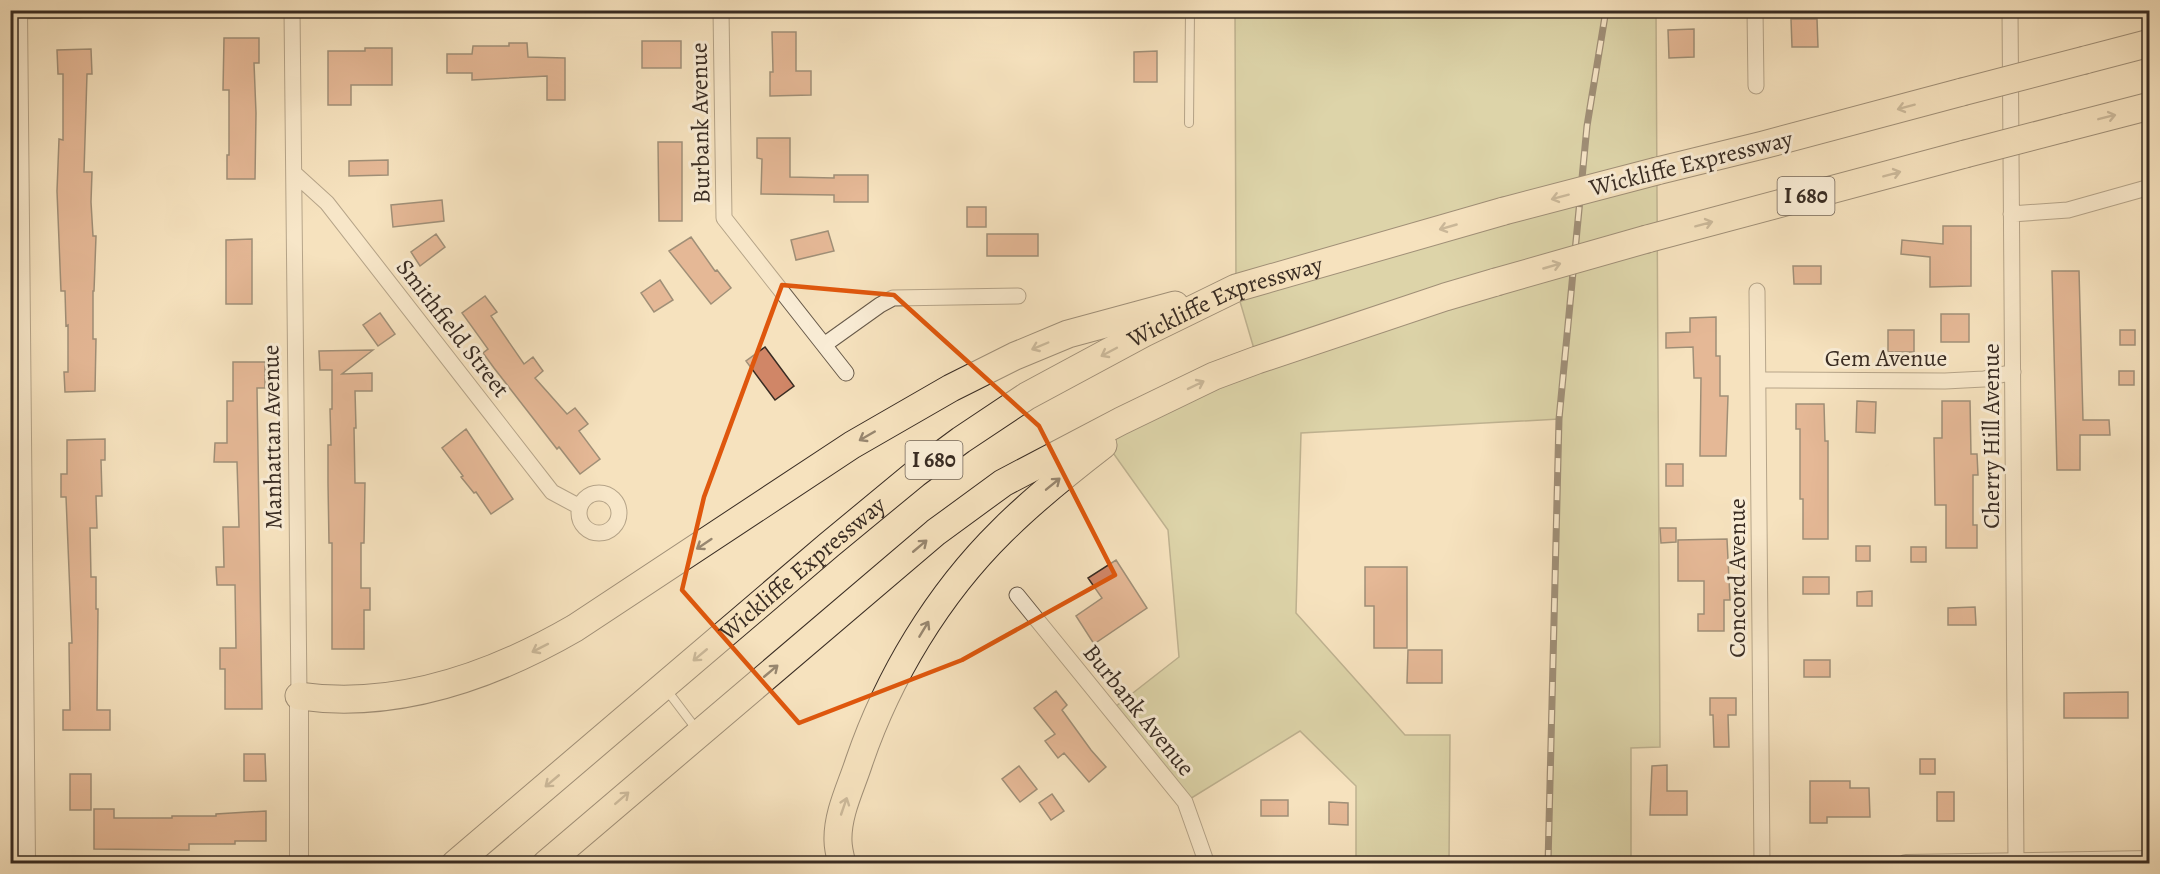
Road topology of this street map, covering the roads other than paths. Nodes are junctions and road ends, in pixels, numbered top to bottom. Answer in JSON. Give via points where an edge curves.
{"nodes":[{"id":1,"x":80,"y":10,"type":"edge"},
{"id":2,"x":292,"y":10,"type":"edge"},
{"id":3,"x":722,"y":10,"type":"edge"},
{"id":4,"x":1190,"y":10,"type":"edge"},
{"id":5,"x":1755,"y":10,"type":"edge"},
{"id":6,"x":2010,"y":10,"type":"edge"},
{"id":7,"x":10,"y":11,"type":"edge"},
{"id":8,"x":18,"y":11,"type":"edge"},
{"id":9,"x":2150,"y":43,"type":"edge"},
{"id":10,"x":1756,"y":86,"type":"dead end"},
{"id":11,"x":2150,"y":106,"type":"edge"},
{"id":12,"x":1189,"y":123,"type":"dead end"},
{"id":13,"x":294,"y":173,"type":"junction"},
{"id":14,"x":2150,"y":187,"type":"edge"},
{"id":15,"x":2011,"y":214,"type":"junction"},
{"id":16,"x":1236,"y":288,"type":"junction"},
{"id":17,"x":1757,"y":291,"type":"dead end"},
{"id":18,"x":1018,"y":296,"type":"dead end"},
{"id":19,"x":15,"y":303,"type":"edge"},
{"id":20,"x":824,"y":345,"type":"junction"},
{"id":21,"x":2013,"y":372,"type":"junction"},
{"id":22,"x":846,"y":373,"type":"dead end"},
{"id":23,"x":1758,"y":380,"type":"junction"},
{"id":24,"x":1156,"y":404,"type":"junction"},
{"id":25,"x":580,"y":507,"type":"dead end"},
{"id":26,"x":1017,"y":595,"type":"dead end"},
{"id":27,"x":664,"y":686,"type":"junction"},
{"id":28,"x":299,"y":696,"type":"junction"},
{"id":29,"x":699,"y":732,"type":"junction"},
{"id":30,"x":2150,"y":860,"type":"edge"},
{"id":31,"x":2016,"y":862,"type":"junction"},
{"id":32,"x":2113,"y":862,"type":"edge"},
{"id":33,"x":26,"y":864,"type":"edge"},
{"id":34,"x":299,"y":864,"type":"edge"},
{"id":35,"x":455,"y":864,"type":"edge"},
{"id":36,"x":546,"y":864,"type":"edge"},
{"id":37,"x":842,"y":864,"type":"edge"},
{"id":38,"x":1206,"y":864,"type":"edge"},
{"id":39,"x":1762,"y":864,"type":"edge"},
{"id":40,"x":1906,"y":864,"type":"edge"}],
"edges":[{"from":1,"to":8,"type":"street"},
{"from":2,"to":13,"type":"street","name":"Manhattan Avenue"},
{"from":3,"to":20,"type":"street","name":"Burbank Avenue","via":[[724,218]]},
{"from":4,"to":12,"type":"lane"},
{"from":5,"to":10,"type":"street"},
{"from":6,"to":15,"type":"street","name":"Cherry Hill Avenue"},
{"from":7,"to":8,"type":"street"},
{"from":8,"to":19,"type":"street"},
{"from":9,"to":16,"type":"highway","name":"Wickliffe Expressway","number":"I 680","one_way":true,"bridge":true,"via":[[1504,211]]},
{"from":24,"to":11,"type":"highway","number":"I 680","one_way":true,"bridge":true,"via":[[1257,360],[1445,297],[1647,239]]},
{"from":13,"to":25,"type":"street","name":"Smithfield Street","via":[[327,203],[552,492]]},
{"from":13,"to":28,"type":"street","name":"Manhattan Avenue"},
{"from":14,"to":15,"type":"street","via":[[2068,210]]},
{"from":15,"to":21,"type":"street","name":"Cherry Hill Avenue"},
{"from":16,"to":27,"type":"highway","name":"Wickliffe Expressway","number":"I 680","one_way":true,"via":[[1027,396],[961,440],[829,544]]},
{"from":16,"to":28,"type":"highway","one_way":true,"via":[[1068,334],[951,388],[852,445],[575,628],[505,665],[447,685],[404,694],[340,700]]},
{"from":17,"to":23,"type":"street","name":"Concord Avenue"},
{"from":18,"to":20,"type":"street","via":[[893,298]]},
{"from":19,"to":33,"type":"street"},
{"from":20,"to":22,"type":"street","name":"Burbank Avenue"},
{"from":21,"to":23,"type":"street","name":"Gem Avenue","via":[[1984,379],[1945,381]]},
{"from":21,"to":31,"type":"street","name":"Cherry Hill Avenue"},
{"from":23,"to":39,"type":"street","name":"Concord Avenue"},
{"from":29,"to":24,"type":"highway","number":"I 680","one_way":true,"via":[[927,540],[1003,483]]},
{"from":37,"to":24,"type":"highway","one_way":true,"via":[[838,841],[841,816],[868,734],[902,665],[931,619],[1001,531]]},
{"from":26,"to":38,"type":"street","name":"Burbank Avenue","via":[[1185,802]]},
{"from":27,"to":29,"type":"lane"},
{"from":27,"to":35,"type":"highway","name":"Wickliffe Expressway","number":"I 680","one_way":true},
{"from":28,"to":34,"type":"street","name":"Manhattan Avenue"},
{"from":36,"to":29,"type":"highway","number":"I 680","one_way":true},
{"from":30,"to":32,"type":"street"},
{"from":31,"to":32,"type":"street"},
{"from":31,"to":40,"type":"street"}]}
